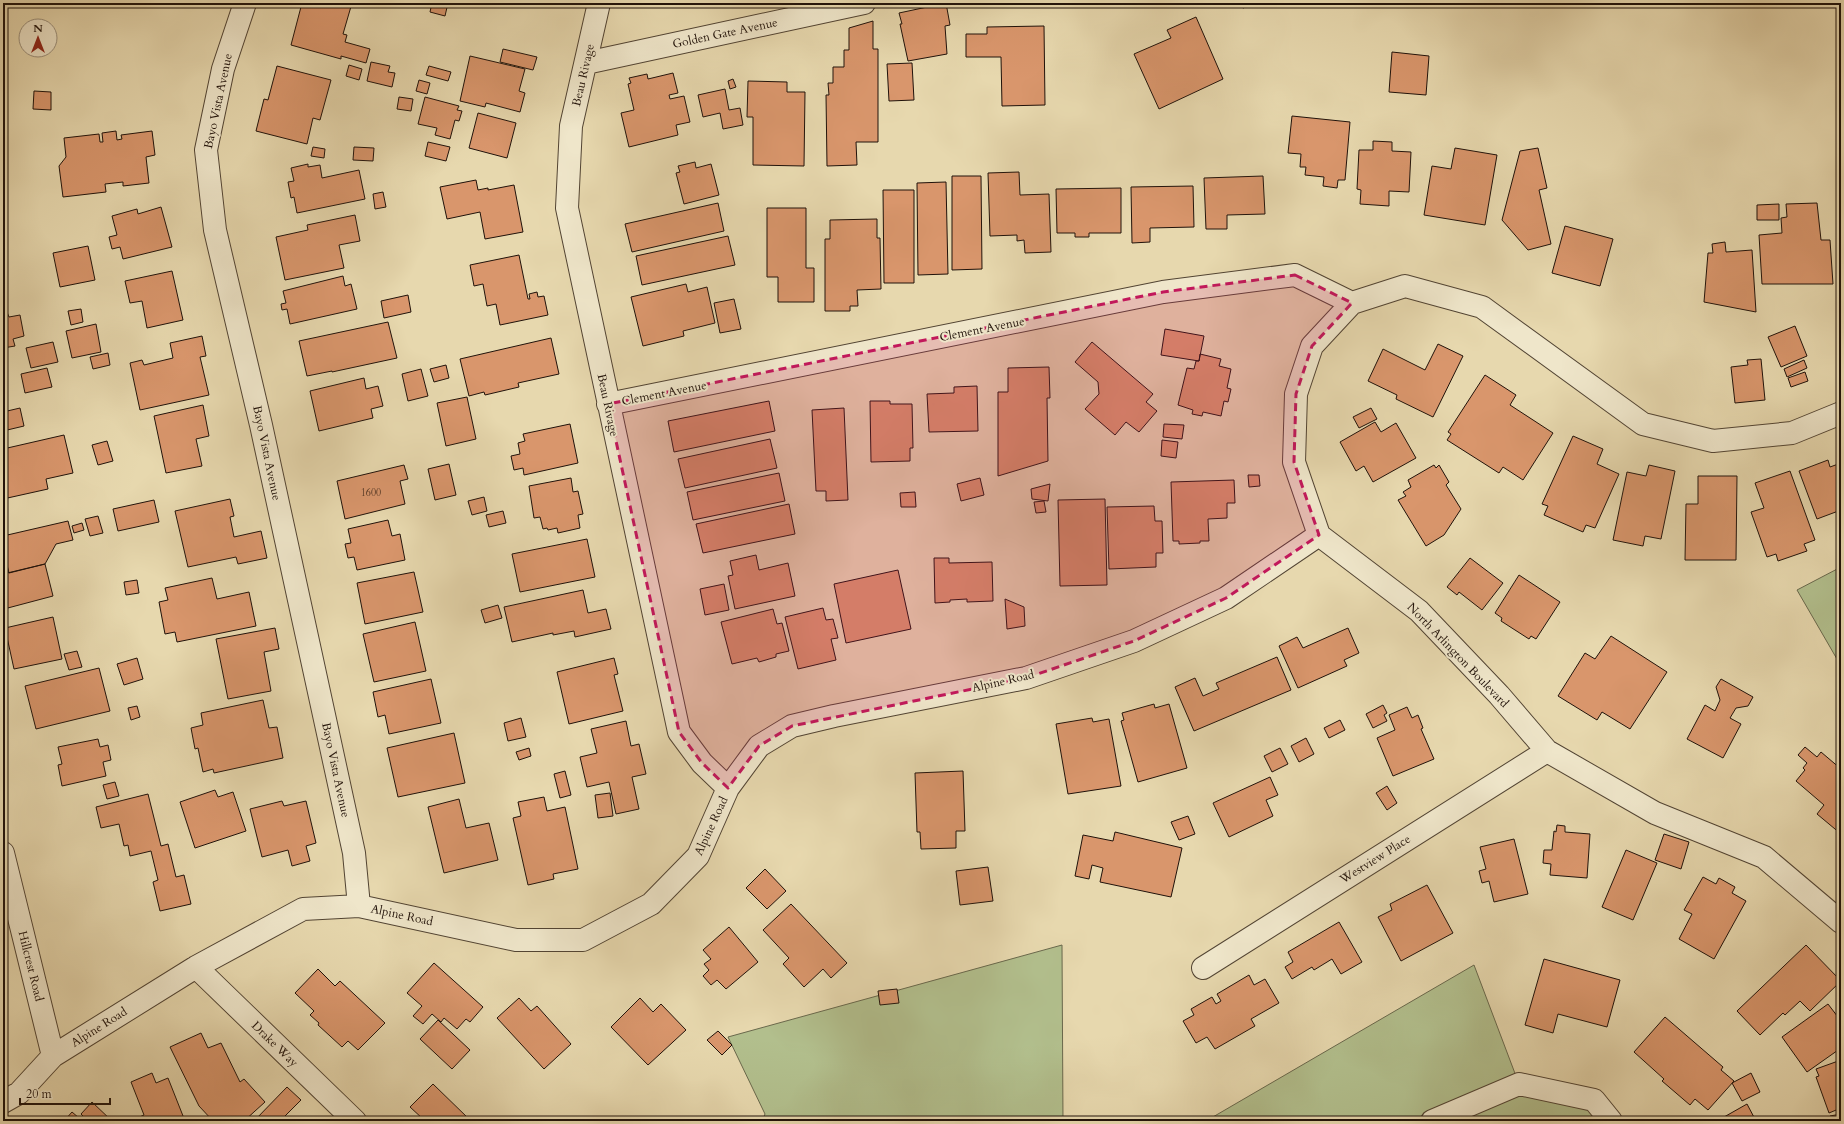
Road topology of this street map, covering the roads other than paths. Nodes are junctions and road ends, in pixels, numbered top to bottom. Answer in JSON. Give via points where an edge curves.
{"nodes":[{"id":1,"x":245,"y":3,"type":"edge"},
{"id":2,"x":599,"y":3,"type":"edge"},
{"id":3,"x":864,"y":3,"type":"edge"},
{"id":4,"x":586,"y":63,"type":"junction"},
{"id":5,"x":1352,"y":303,"type":"junction"},
{"id":6,"x":608,"y":404,"type":"junction"},
{"id":7,"x":1841,"y":413,"type":"edge"},
{"id":8,"x":1319,"y":535,"type":"junction"},
{"id":9,"x":1547,"y":751,"type":"junction"},
{"id":10,"x":728,"y":788,"type":"junction"},
{"id":11,"x":3,"y":853,"type":"edge"},
{"id":12,"x":359,"y":906,"type":"junction"},
{"id":13,"x":1841,"y":922,"type":"edge"},
{"id":14,"x":196,"y":966,"type":"junction"},
{"id":15,"x":1202,"y":968,"type":"dead end"},
{"id":16,"x":53,"y":1056,"type":"junction"},
{"id":17,"x":3,"y":1102,"type":"edge"},
{"id":18,"x":355,"y":1121,"type":"edge"},
{"id":19,"x":1432,"y":1121,"type":"edge"},
{"id":20,"x":1611,"y":1121,"type":"edge"}],
"edges":[{"from":1,"to":12,"type":"street","name":"Bayo Vista Avenue","via":[[223,69],[206,150],[215,230],[262,425],[354,853]]},
{"from":2,"to":4,"type":"street","name":"Beau Rivage"},
{"from":3,"to":4,"type":"street","name":"Golden Gate Avenue"},
{"from":4,"to":6,"type":"street","name":"Beau Rivage","via":[[570,126],[567,208]]},
{"from":5,"to":6,"type":"street","name":"Clement Avenue","via":[[1295,275],[1163,292]]},
{"from":5,"to":7,"type":"street","via":[[1405,286],[1482,307],[1643,424],[1713,441],[1792,433]]},
{"from":5,"to":8,"type":"street","via":[[1312,346],[1296,394],[1294,462]]},
{"from":6,"to":10,"type":"street","name":"Beau Rivage","via":[[679,732],[702,763]]},
{"from":8,"to":9,"type":"street","name":"North Arlington Boulevard","via":[[1419,611]]},
{"from":8,"to":10,"type":"street","name":"Alpine Road","via":[[1226,598],[1134,641],[1026,678],[792,726],[759,746]]},
{"from":9,"to":13,"type":"street","name":"North Arlington Boulevard","via":[[1655,813],[1764,857]]},
{"from":9,"to":15,"type":"street","name":"Westview Place"},
{"from":10,"to":12,"type":"street","name":"Alpine Road","via":[[698,856],[651,904],[583,940],[516,940]]},
{"from":11,"to":16,"type":"street","name":"Hillcrest Road"},
{"from":12,"to":14,"type":"street","name":"Alpine Road","via":[[303,909]]},
{"from":14,"to":16,"type":"street","name":"Alpine Road"},
{"from":14,"to":18,"type":"street","name":"Drake Way"},
{"from":16,"to":17,"type":"street","name":"Alpine Road","via":[[19,1094]]},
{"from":19,"to":20,"type":"street","via":[[1519,1084],[1594,1100]]}]}
